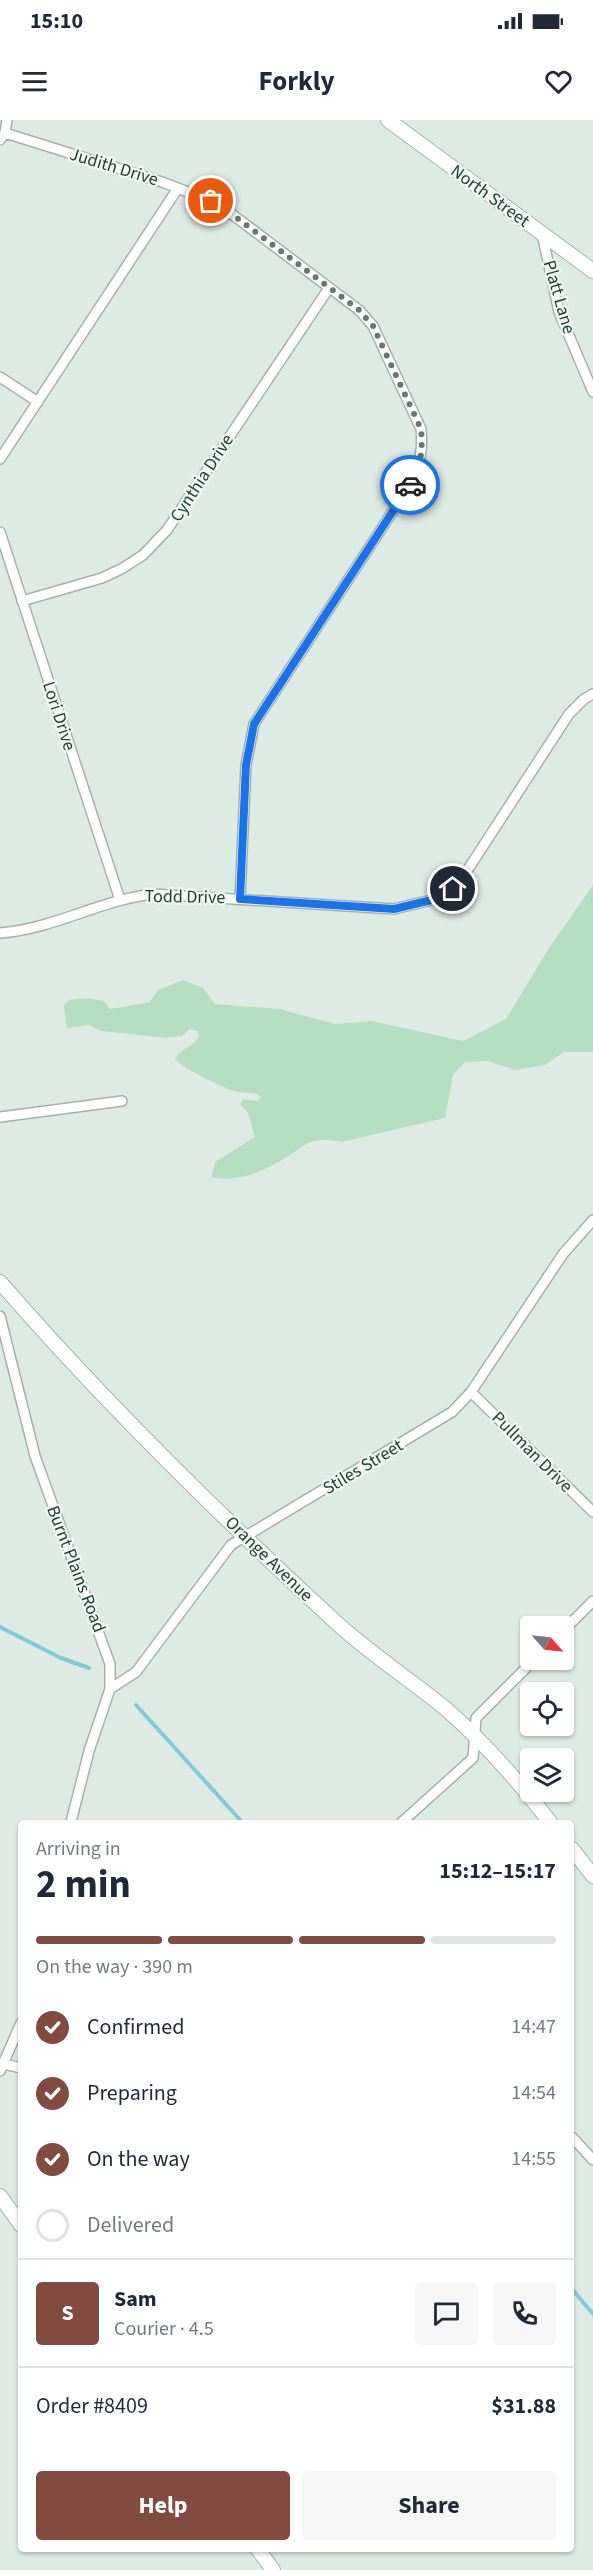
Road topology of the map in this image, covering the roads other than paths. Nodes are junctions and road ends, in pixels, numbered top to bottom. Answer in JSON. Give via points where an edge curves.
{"nodes":[{"id":1,"x":7,"y":120,"type":"edge"},
{"id":2,"x":388,"y":120,"type":"edge"},
{"id":3,"x":2,"y":136,"type":"edge"},
{"id":4,"x":178,"y":188,"type":"junction"},
{"id":5,"x":542,"y":234,"type":"junction"},
{"id":6,"x":593,"y":271,"type":"edge"},
{"id":7,"x":329,"y":288,"type":"junction"},
{"id":8,"x":0,"y":377,"type":"edge"},
{"id":9,"x":593,"y":392,"type":"edge"},
{"id":10,"x":38,"y":402,"type":"junction"},
{"id":11,"x":0,"y":459,"type":"edge"},
{"id":12,"x":0,"y":532,"type":"edge"},
{"id":13,"x":22,"y":601,"type":"junction"},
{"id":14,"x":593,"y":694,"type":"edge"},
{"id":15,"x":240,"y":899,"type":"junction"},
{"id":16,"x":120,"y":900,"type":"junction"},
{"id":17,"x":0,"y":933,"type":"edge"},
{"id":18,"x":122,"y":1101,"type":"dead end"},
{"id":19,"x":0,"y":1117,"type":"edge"},
{"id":20,"x":593,"y":1220,"type":"edge"},
{"id":21,"x":0,"y":1282,"type":"edge"},
{"id":22,"x":0,"y":1316,"type":"edge"},
{"id":23,"x":471,"y":1392,"type":"junction"},
{"id":24,"x":593,"y":1512,"type":"edge"},
{"id":25,"x":245,"y":1536,"type":"junction"},
{"id":26,"x":593,"y":1600,"type":"edge"},
{"id":27,"x":574,"y":1620,"type":"edge"},
{"id":28,"x":524,"y":1670,"type":"edge"},
{"id":29,"x":110,"y":1689,"type":"junction"},
{"id":30,"x":475,"y":1736,"type":"junction"},
{"id":31,"x":72,"y":1820,"type":"edge"},
{"id":32,"x":404,"y":1820,"type":"edge"},
{"id":33,"x":548,"y":1820,"type":"edge"},
{"id":34,"x":574,"y":1852,"type":"edge"},
{"id":35,"x":593,"y":1876,"type":"edge"},
{"id":36,"x":18,"y":2030,"type":"edge"},
{"id":37,"x":2,"y":2068,"type":"edge"},
{"id":38,"x":18,"y":2068,"type":"edge"},
{"id":39,"x":574,"y":2139,"type":"edge"},
{"id":40,"x":593,"y":2160,"type":"edge"},
{"id":41,"x":0,"y":2196,"type":"edge"},
{"id":42,"x":18,"y":2220,"type":"edge"},
{"id":43,"x":260,"y":2552,"type":"edge"},
{"id":44,"x":273,"y":2570,"type":"edge"}],
"edges":[{"from":1,"to":3,"type":"street"},
{"from":2,"to":5,"type":"main road","name":"North Street"},
{"from":3,"to":4,"type":"street","name":"Judith Drive"},
{"from":4,"to":7,"type":"street","name":"Judith Drive","via":[[225,209]]},
{"from":4,"to":10,"type":"street"},
{"from":5,"to":6,"type":"main road","name":"North Street"},
{"from":5,"to":9,"type":"street","name":"Platt Lane","via":[[559,312]]},
{"from":7,"to":13,"type":"street","name":"Cynthia Drive","via":[[167,530],[143,555],[102,578]]},
{"from":7,"to":15,"type":"street","name":"Judith Drive","via":[[373,326],[421,429],[423,448],[412,482],[254,724],[246,765]]},
{"from":8,"to":10,"type":"street"},
{"from":10,"to":11,"type":"street"},
{"from":12,"to":13,"type":"street","name":"Lori Drive"},
{"from":13,"to":16,"type":"street","name":"Lori Drive"},
{"from":14,"to":15,"type":"street","name":"Todd Drive","via":[[569,714],[461,880],[447,894],[423,904],[394,909]]},
{"from":15,"to":16,"type":"street","name":"Todd Drive","via":[[153,894]]},
{"from":16,"to":17,"type":"street","name":"Todd Drive","via":[[49,925]]},
{"from":18,"to":19,"type":"street"},
{"from":20,"to":23,"type":"street","name":"Stiles Street","via":[[563,1254]]},
{"from":21,"to":25,"type":"main road","name":"Orange Avenue","via":[[110,1405]]},
{"from":22,"to":29,"type":"street","name":"Burnt Plains Road","via":[[35,1456],[109,1657]]},
{"from":23,"to":24,"type":"street","name":"Pullman Drive"},
{"from":23,"to":25,"type":"street","name":"Stiles Street","via":[[436,1424]]},
{"from":25,"to":29,"type":"street","name":"Stiles Street","via":[[231,1545],[136,1672]]},
{"from":25,"to":30,"type":"main road","name":"Orange Avenue","via":[[357,1641]]},
{"from":26,"to":27,"type":"street"},
{"from":28,"to":30,"type":"street","via":[[476,1718]]},
{"from":29,"to":31,"type":"street","name":"Burnt Plains Road"},
{"from":30,"to":32,"type":"street","via":[[473,1758]]},
{"from":30,"to":33,"type":"main road","name":"Orange Avenue"},
{"from":34,"to":35,"type":"main road"},
{"from":36,"to":37,"type":"street"},
{"from":37,"to":38,"type":"street"},
{"from":39,"to":40,"type":"street"},
{"from":41,"to":42,"type":"main road"},
{"from":43,"to":44,"type":"main road"}]}
